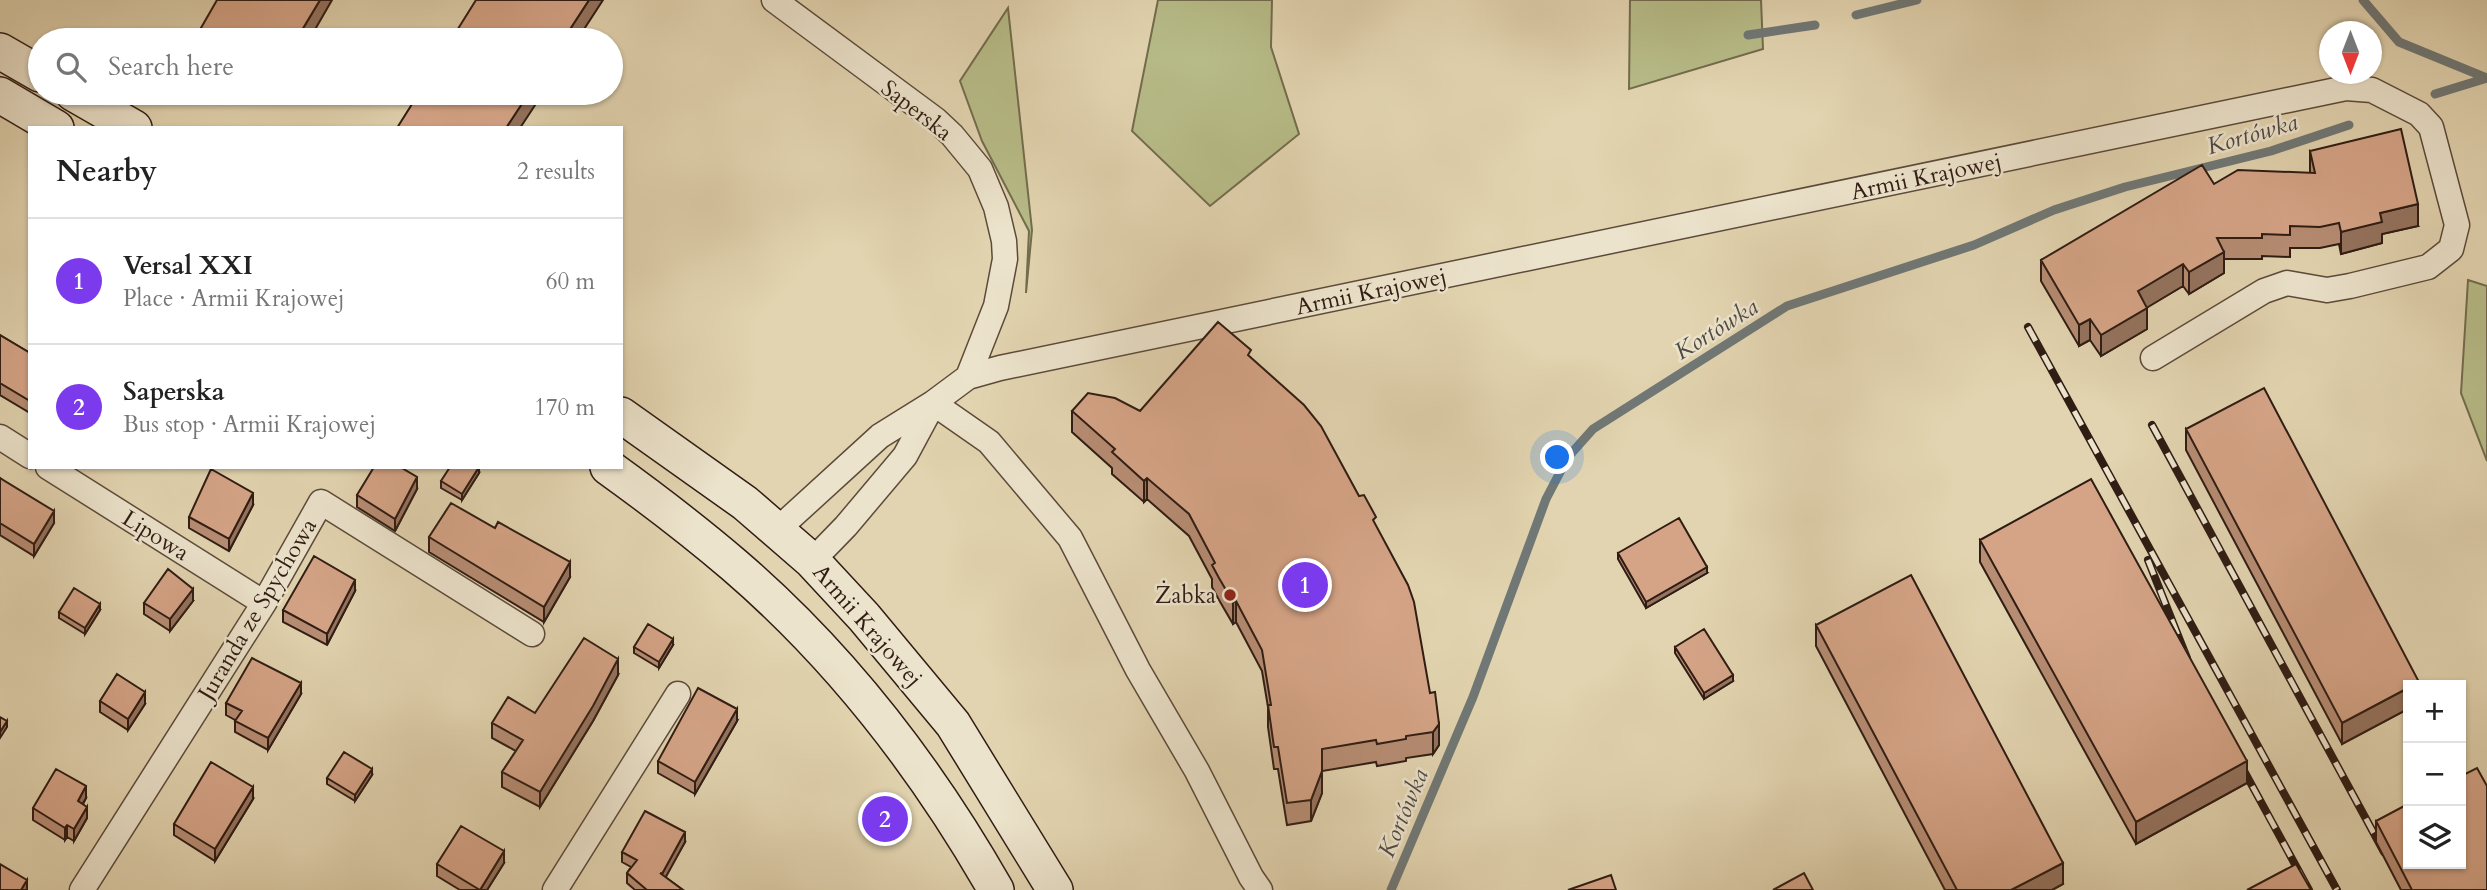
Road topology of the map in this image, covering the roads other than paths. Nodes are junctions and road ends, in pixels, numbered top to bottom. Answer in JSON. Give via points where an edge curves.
{"nodes":[{"id":1,"x":774,"y":0,"type":"edge"},
{"id":2,"x":0,"y":51,"type":"edge"},
{"id":3,"x":28,"y":67,"type":"edge"},
{"id":4,"x":0,"y":94,"type":"edge"},
{"id":5,"x":94,"y":105,"type":"edge"},
{"id":6,"x":53,"y":126,"type":"edge"},
{"id":7,"x":131,"y":126,"type":"edge"},
{"id":8,"x":2152,"y":358,"type":"dead end"},
{"id":9,"x":968,"y":377,"type":"junction"},
{"id":10,"x":933,"y":404,"type":"junction"},
{"id":11,"x":623,"y":416,"type":"edge"},
{"id":12,"x":0,"y":437,"type":"edge"},
{"id":13,"x":28,"y":455,"type":"edge"},
{"id":14,"x":51,"y":469,"type":"edge"},
{"id":15,"x":611,"y":469,"type":"edge"},
{"id":16,"x":777,"y":530,"type":"junction"},
{"id":17,"x":812,"y":561,"type":"junction"},
{"id":18,"x":756,"y":586,"type":"junction"},
{"id":19,"x":264,"y":603,"type":"junction"},
{"id":20,"x":532,"y":634,"type":"dead end"},
{"id":21,"x":678,"y":694,"type":"dead end"},
{"id":22,"x":82,"y":890,"type":"edge"},
{"id":23,"x":555,"y":890,"type":"edge"},
{"id":24,"x":996,"y":890,"type":"edge"},
{"id":25,"x":1055,"y":890,"type":"edge"},
{"id":26,"x":1260,"y":890,"type":"edge"}],
"edges":[{"from":1,"to":9,"type":"street","name":"Saperska","via":[[936,120],[980,169],[1001,223],[1005,259],[996,306]]},
{"from":2,"to":3,"type":"main road"},
{"from":4,"to":6,"type":"main road"},
{"from":5,"to":7,"type":"main road"},
{"from":8,"to":9,"type":"street","name":"Armii Krajowej","via":[[2264,291],[2287,283],[2327,290],[2428,267],[2451,248],[2457,225],[2431,127],[2419,114],[2372,90],[2346,88]]},
{"from":9,"to":10,"type":"street"},
{"from":10,"to":16,"type":"street","via":[[880,436]]},
{"from":10,"to":17,"type":"street","via":[[905,456]]},
{"from":10,"to":26,"type":"street","via":[[989,442],[1070,538]]},
{"from":11,"to":16,"type":"main road","name":"Armii Krajowej"},
{"from":12,"to":13,"type":"street"},
{"from":14,"to":19,"type":"street","name":"Lipowa"},
{"from":15,"to":18,"type":"main road","via":[[666,509]]},
{"from":16,"to":17,"type":"main road","name":"Armii Krajowej"},
{"from":16,"to":18,"type":"main road"},
{"from":17,"to":18,"type":"main road"},
{"from":17,"to":25,"type":"main road","name":"Armii Krajowej","via":[[953,724]]},
{"from":18,"to":24,"type":"main road","via":[[820,648],[885,724]]},
{"from":19,"to":20,"type":"street","name":"Juranda ze Spychowa","via":[[321,502]]},
{"from":19,"to":22,"type":"street","name":"Juranda ze Spychowa"},
{"from":21,"to":23,"type":"street"}]}
